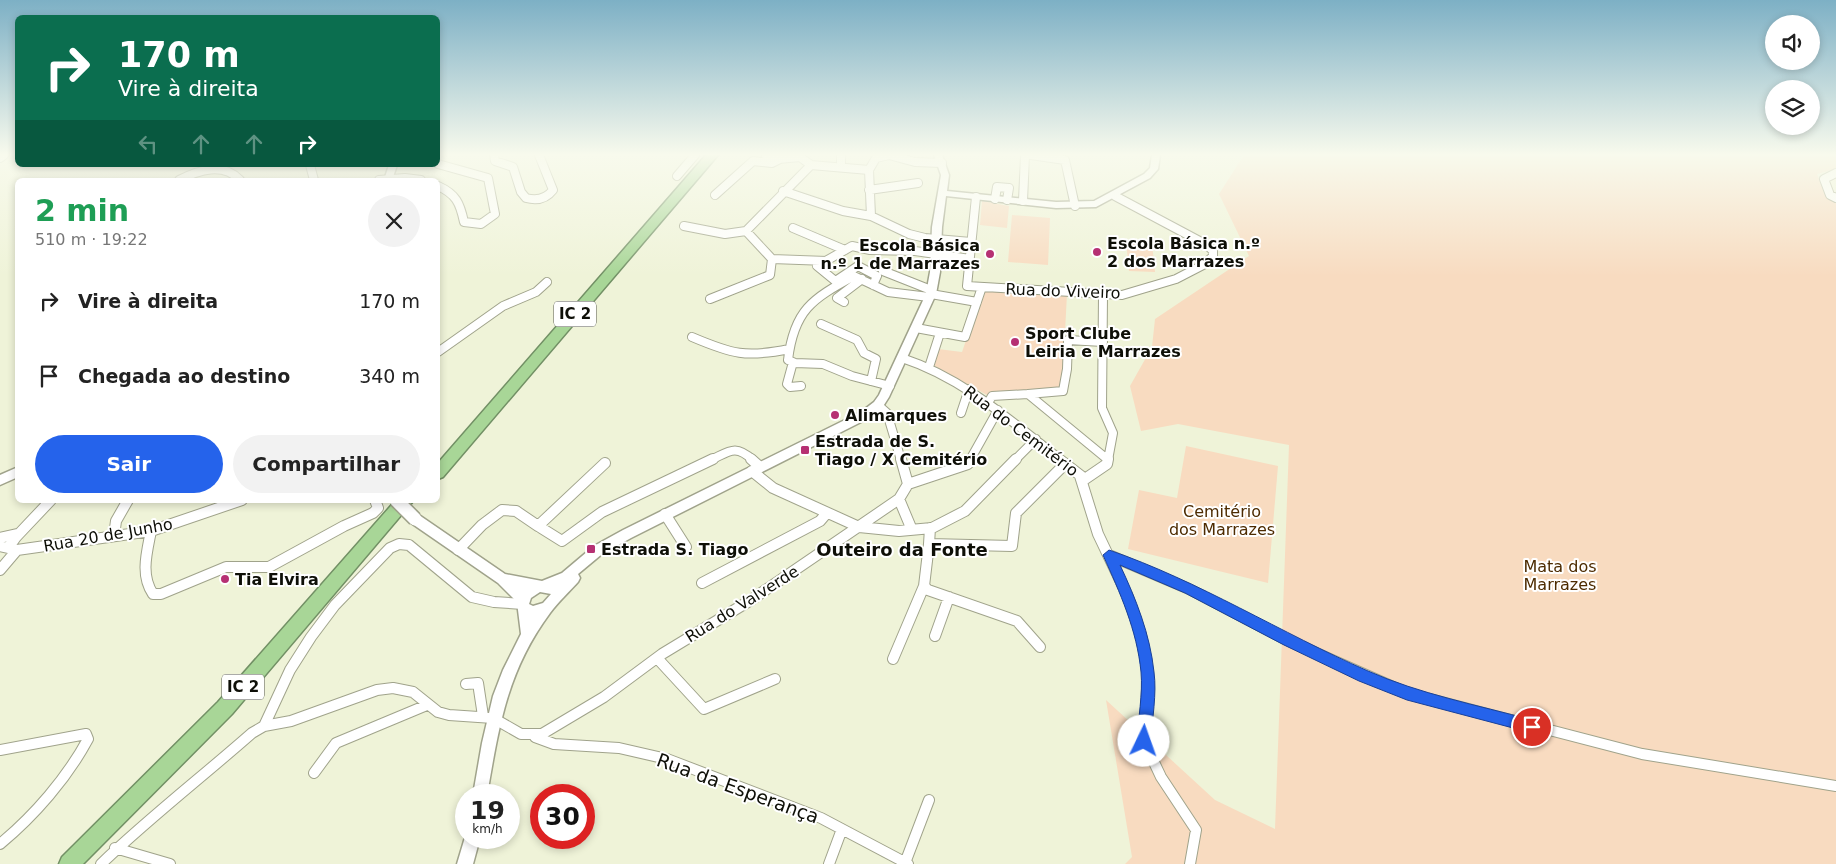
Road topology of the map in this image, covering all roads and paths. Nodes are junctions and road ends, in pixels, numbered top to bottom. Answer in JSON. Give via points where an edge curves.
{"nodes":[{"id":1,"x":456,"y":195,"type":"edge"},
{"id":2,"x":492,"y":195,"type":"edge"},
{"id":3,"x":524,"y":195,"type":"edge"},
{"id":4,"x":546,"y":195,"type":"edge"},
{"id":5,"x":671,"y":195,"type":"edge"},
{"id":6,"x":677,"y":195,"type":"edge"},
{"id":7,"x":779,"y":195,"type":"edge"},
{"id":8,"x":796,"y":195,"type":"edge"},
{"id":9,"x":869,"y":195,"type":"edge"},
{"id":10,"x":944,"y":195,"type":"edge"},
{"id":11,"x":963,"y":195,"type":"edge"},
{"id":12,"x":1023,"y":195,"type":"edge"},
{"id":13,"x":1069,"y":195,"type":"edge"},
{"id":14,"x":1115,"y":196,"type":"joint"},
{"id":15,"x":976,"y":197,"type":"junction"},
{"id":16,"x":1023,"y":202,"type":"junction"},
{"id":17,"x":1072,"y":206,"type":"junction"},
{"id":18,"x":871,"y":216,"type":"junction"},
{"id":19,"x":480,"y":224,"type":"joint"},
{"id":20,"x":684,"y":226,"type":"dead end"},
{"id":21,"x":794,"y":228,"type":"dead end"},
{"id":22,"x":746,"y":231,"type":"junction"},
{"id":23,"x":924,"y":238,"type":"junction"},
{"id":24,"x":937,"y":240,"type":"junction"},
{"id":25,"x":971,"y":242,"type":"junction"},
{"id":26,"x":845,"y":250,"type":"junction"},
{"id":27,"x":915,"y":251,"type":"junction"},
{"id":28,"x":937,"y":256,"type":"junction"},
{"id":29,"x":772,"y":259,"type":"junction"},
{"id":30,"x":970,"y":259,"type":"junction"},
{"id":31,"x":827,"y":260,"type":"junction"},
{"id":32,"x":883,"y":271,"type":"dead end"},
{"id":33,"x":862,"y":279,"type":"junction"},
{"id":34,"x":547,"y":282,"type":"dead end"},
{"id":35,"x":837,"y":282,"type":"junction"},
{"id":36,"x":873,"y":285,"type":"junction"},
{"id":37,"x":982,"y":288,"type":"junction"},
{"id":38,"x":930,"y":294,"type":"junction"},
{"id":39,"x":1102,"y":295,"type":"junction"},
{"id":40,"x":710,"y":299,"type":"dead end"},
{"id":41,"x":844,"y":302,"type":"dead end"},
{"id":42,"x":976,"y":302,"type":"junction"},
{"id":43,"x":821,"y":324,"type":"dead end"},
{"id":44,"x":916,"y":328,"type":"junction"},
{"id":45,"x":940,"y":333,"type":"junction"},
{"id":46,"x":692,"y":337,"type":"dead end"},
{"id":47,"x":1103,"y":342,"type":"junction"},
{"id":48,"x":788,"y":349,"type":"junction"},
{"id":49,"x":440,"y":351,"type":"edge"},
{"id":50,"x":902,"y":358,"type":"junction"},
{"id":51,"x":794,"y":362,"type":"junction"},
{"id":52,"x":929,"y":366,"type":"junction"},
{"id":53,"x":871,"y":381,"type":"junction"},
{"id":54,"x":802,"y":386,"type":"dead end"},
{"id":55,"x":890,"y":386,"type":"junction"},
{"id":56,"x":968,"y":389,"type":"junction"},
{"id":57,"x":1028,"y":394,"type":"junction"},
{"id":58,"x":988,"y":403,"type":"junction"},
{"id":59,"x":878,"y":405,"type":"junction"},
{"id":60,"x":998,"y":410,"type":"junction"},
{"id":61,"x":960,"y":413,"type":"dead end"},
{"id":62,"x":1036,"y":439,"type":"junction"},
{"id":63,"x":1107,"y":459,"type":"junction"},
{"id":64,"x":440,"y":462,"type":"edge"},
{"id":65,"x":605,"y":463,"type":"dead end"},
{"id":66,"x":1065,"y":464,"type":"junction"},
{"id":67,"x":756,"y":469,"type":"junction"},
{"id":68,"x":440,"y":471,"type":"edge"},
{"id":69,"x":15,"y":472,"type":"edge"},
{"id":70,"x":1082,"y":477,"type":"junction"},
{"id":71,"x":0,"y":480,"type":"edge"},
{"id":72,"x":908,"y":484,"type":"junction"},
{"id":73,"x":898,"y":499,"type":"junction"},
{"id":74,"x":48,"y":503,"type":"edge"},
{"id":75,"x":126,"y":503,"type":"edge"},
{"id":76,"x":233,"y":503,"type":"edge"},
{"id":77,"x":376,"y":503,"type":"edge"},
{"id":78,"x":399,"y":503,"type":"edge"},
{"id":79,"x":403,"y":503,"type":"edge"},
{"id":80,"x":411,"y":503,"type":"edge"},
{"id":81,"x":665,"y":514,"type":"junction"},
{"id":82,"x":826,"y":514,"type":"junction"},
{"id":83,"x":538,"y":526,"type":"junction"},
{"id":84,"x":859,"y":527,"type":"junction"},
{"id":85,"x":930,"y":528,"type":"junction"},
{"id":86,"x":912,"y":530,"type":"junction"},
{"id":87,"x":152,"y":531,"type":"junction"},
{"id":88,"x":19,"y":533,"type":"junction"},
{"id":89,"x":114,"y":536,"type":"junction"},
{"id":90,"x":0,"y":538,"type":"edge"},
{"id":91,"x":929,"y":544,"type":"junction"},
{"id":92,"x":686,"y":547,"type":"dead end"},
{"id":93,"x":8,"y":548,"type":"edge"},
{"id":94,"x":604,"y":549,"type":"junction"},
{"id":95,"x":458,"y":550,"type":"junction"},
{"id":96,"x":1109,"y":555,"type":"junction"},
{"id":97,"x":0,"y":570,"type":"edge"},
{"id":98,"x":502,"y":579,"type":"junction"},
{"id":99,"x":702,"y":582,"type":"dead end"},
{"id":100,"x":542,"y":586,"type":"junction"},
{"id":101,"x":924,"y":586,"type":"junction"},
{"id":102,"x":949,"y":597,"type":"junction"},
{"id":103,"x":524,"y":604,"type":"junction"},
{"id":104,"x":550,"y":604,"type":"junction"},
{"id":105,"x":527,"y":633,"type":"junction"},
{"id":106,"x":935,"y":636,"type":"dead end"},
{"id":107,"x":1040,"y":647,"type":"dead end"},
{"id":108,"x":657,"y":658,"type":"junction"},
{"id":109,"x":893,"y":659,"type":"dead end"},
{"id":110,"x":775,"y":679,"type":"dead end"},
{"id":111,"x":466,"y":684,"type":"dead end"},
{"id":112,"x":425,"y":702,"type":"junction"},
{"id":113,"x":488,"y":717,"type":"junction"},
{"id":114,"x":264,"y":726,"type":"junction"},
{"id":115,"x":530,"y":736,"type":"junction"},
{"id":116,"x":0,"y":750,"type":"edge"},
{"id":117,"x":314,"y":772,"type":"dead end"},
{"id":118,"x":481,"y":784,"type":"edge"},
{"id":119,"x":1836,"y":786,"type":"edge"},
{"id":120,"x":929,"y":800,"type":"dead end"},
{"id":121,"x":842,"y":829,"type":"junction"},
{"id":122,"x":0,"y":844,"type":"edge"},
{"id":123,"x":115,"y":848,"type":"junction"},
{"id":124,"x":469,"y":849,"type":"edge"},
{"id":125,"x":906,"y":863,"type":"edge"},
{"id":126,"x":69,"y":864,"type":"edge"},
{"id":127,"x":80,"y":864,"type":"edge"},
{"id":128,"x":101,"y":864,"type":"edge"},
{"id":129,"x":170,"y":864,"type":"edge"},
{"id":130,"x":466,"y":864,"type":"edge"},
{"id":131,"x":829,"y":864,"type":"edge"},
{"id":132,"x":1190,"y":864,"type":"edge"}],
"edges":[{"from":1,"to":19,"type":"street","via":[[464,222]]},
{"from":2,"to":19,"type":"street","via":[[495,214]]},
{"from":3,"to":4,"type":"street","via":[[540,200]]},
{"from":5,"to":64,"type":"highway","number":"IC 2"},
{"from":6,"to":68,"type":"highway","number":"IC 2"},
{"from":7,"to":22,"type":"street"},
{"from":8,"to":18,"type":"street","via":[[843,211]]},
{"from":9,"to":18,"type":"street"},
{"from":10,"to":24,"type":"main road"},
{"from":11,"to":15,"type":"main road"},
{"from":12,"to":16,"type":"street"},
{"from":13,"to":17,"type":"street"},
{"from":14,"to":17,"type":"main road","via":[[1096,204]]},
{"from":14,"to":39,"type":"street","name":"Rua do Viveiro","via":[[1207,245],[1213,256],[1194,270],[1154,287],[1122,295]]},
{"from":15,"to":16,"type":"main road"},
{"from":15,"to":25,"type":"street"},
{"from":16,"to":17,"type":"main road"},
{"from":18,"to":23,"type":"street"},
{"from":20,"to":22,"type":"street","via":[[725,234]]},
{"from":21,"to":26,"type":"street"},
{"from":22,"to":29,"type":"street"},
{"from":23,"to":24,"type":"street"},
{"from":23,"to":27,"type":"street"},
{"from":24,"to":25,"type":"street"},
{"from":24,"to":28,"type":"main road"},
{"from":25,"to":30,"type":"street"},
{"from":26,"to":27,"type":"street","via":[[854,246],[870,250]]},
{"from":26,"to":31,"type":"street"},
{"from":27,"to":28,"type":"street"},
{"from":28,"to":30,"type":"street"},
{"from":28,"to":38,"type":"main road"},
{"from":29,"to":31,"type":"street","via":[[809,257]]},
{"from":29,"to":40,"type":"street","via":[[770,275]]},
{"from":30,"to":37,"type":"street","name":"Rua do Viveiro","via":[[966,286]]},
{"from":31,"to":35,"type":"street","via":[[817,266]]},
{"from":32,"to":38,"type":"street"},
{"from":33,"to":35,"type":"street","via":[[854,276]]},
{"from":33,"to":36,"type":"street"},
{"from":33,"to":41,"type":"street","via":[[837,298]]},
{"from":34,"to":49,"type":"street","via":[[536,292],[503,306]]},
{"from":35,"to":36,"type":"street","via":[[858,266],[877,276]]},
{"from":35,"to":48,"type":"street","via":[[810,300],[800,313]]},
{"from":36,"to":38,"type":"street","via":[[888,292]]},
{"from":37,"to":39,"type":"street","name":"Rua do Viveiro"},
{"from":37,"to":42,"type":"street"},
{"from":38,"to":42,"type":"street"},
{"from":38,"to":44,"type":"main road"},
{"from":39,"to":47,"type":"street"},
{"from":42,"to":45,"type":"street","via":[[965,337]]},
{"from":43,"to":53,"type":"street","via":[[857,340],[864,353],[876,359]]},
{"from":44,"to":45,"type":"street"},
{"from":44,"to":50,"type":"main road"},
{"from":45,"to":52,"type":"street"},
{"from":46,"to":48,"type":"street","via":[[732,355],[750,356]]},
{"from":47,"to":57,"type":"street","via":[[1068,340],[1063,392]]},
{"from":47,"to":63,"type":"street","via":[[1102,408],[1113,433]]},
{"from":48,"to":51,"type":"street","via":[[788,360]]},
{"from":50,"to":52,"type":"street","name":"Rua do Cemitério"},
{"from":50,"to":55,"type":"main road"},
{"from":51,"to":53,"type":"street","via":[[823,364]]},
{"from":51,"to":54,"type":"street","via":[[787,384],[790,387]]},
{"from":52,"to":56,"type":"street","name":"Rua do Cemitério"},
{"from":53,"to":55,"type":"street"},
{"from":55,"to":59,"type":"main road"},
{"from":56,"to":58,"type":"street","name":"Rua do Cemitério"},
{"from":56,"to":61,"type":"street"},
{"from":57,"to":58,"type":"street","via":[[992,396]]},
{"from":57,"to":63,"type":"street"},
{"from":58,"to":60,"type":"street","name":"Rua do Cemitério"},
{"from":59,"to":67,"type":"main road","via":[[865,415]]},
{"from":59,"to":72,"type":"street","via":[[887,413]]},
{"from":60,"to":62,"type":"street","name":"Rua do Cemitério"},
{"from":60,"to":72,"type":"street","via":[[968,464]]},
{"from":62,"to":66,"type":"street","name":"Rua do Cemitério"},
{"from":62,"to":85,"type":"street","via":[[965,511]]},
{"from":63,"to":70,"type":"street","via":[[1108,464]]},
{"from":65,"to":83,"type":"street"},
{"from":66,"to":70,"type":"street","name":"Rua do Cemitério"},
{"from":66,"to":91,"type":"street","via":[[1016,513],[1012,546]]},
{"from":67,"to":81,"type":"main road"},
{"from":67,"to":82,"type":"street","via":[[773,488]]},
{"from":67,"to":83,"type":"street","via":[[743,451],[734,449],[602,512],[562,541]]},
{"from":69,"to":71,"type":"main road"},
{"from":70,"to":96,"type":"street","via":[[1098,534]]},
{"from":72,"to":73,"type":"street","name":"Rua do Valverde"},
{"from":73,"to":84,"type":"street","name":"Rua do Valverde"},
{"from":73,"to":86,"type":"street"},
{"from":74,"to":88,"type":"street"},
{"from":75,"to":89,"type":"street","via":[[116,521]]},
{"from":76,"to":87,"type":"street","name":"Rua 20 de Junho"},
{"from":77,"to":87,"type":"street","via":[[378,508],[373,513],[339,528],[279,563],[262,568],[226,567],[161,594],[153,594],[147,584],[146,565]]},
{"from":78,"to":95,"type":"main road","bridge":true,"via":[[415,519]]},
{"from":79,"to":126,"type":"highway","number":"IC 2","via":[[225,708]]},
{"from":80,"to":127,"type":"highway","number":"IC 2","via":[[222,721]]},
{"from":81,"to":92,"type":"street"},
{"from":81,"to":94,"type":"main road"},
{"from":82,"to":84,"type":"street"},
{"from":82,"to":99,"type":"street","via":[[820,521]]},
{"from":83,"to":95,"type":"street","via":[[513,510],[505,509],[493,515]]},
{"from":84,"to":86,"type":"street"},
{"from":84,"to":108,"type":"street","name":"Rua do Valverde"},
{"from":85,"to":86,"type":"street"},
{"from":85,"to":91,"type":"street"},
{"from":87,"to":89,"type":"street","name":"Rua 20 de Junho"},
{"from":88,"to":90,"type":"street"},
{"from":88,"to":93,"type":"street"},
{"from":89,"to":93,"type":"street","name":"Rua 20 de Junho"},
{"from":91,"to":101,"type":"street"},
{"from":93,"to":97,"type":"street"},
{"from":94,"to":100,"type":"main road","via":[[598,550],[566,577]]},
{"from":94,"to":104,"type":"main road"},
{"from":95,"to":98,"type":"main road"},
{"from":96,"to":119,"type":"street","via":[[1189,589],[1289,641],[1407,693],[1642,754]]},
{"from":96,"to":132,"type":"street","via":[[1141,635],[1148,673],[1144,741],[1161,777],[1196,830]]},
{"from":98,"to":100,"type":"main road"},
{"from":98,"to":103,"type":"main road"},
{"from":100,"to":103,"type":"main road","via":[[528,591]]},
{"from":100,"to":104,"type":"main road","via":[[552,590]]},
{"from":101,"to":102,"type":"street"},
{"from":101,"to":109,"type":"street"},
{"from":102,"to":106,"type":"street"},
{"from":102,"to":107,"type":"street","via":[[1016,621]]},
{"from":103,"to":104,"type":"main road","via":[[532,612]]},
{"from":103,"to":105,"type":"main road"},
{"from":103,"to":114,"type":"street","via":[[494,602],[472,596],[409,545],[399,544],[390,548],[330,612],[308,642],[290,670]]},
{"from":104,"to":105,"type":"main road"},
{"from":105,"to":113,"type":"main road"},
{"from":108,"to":110,"type":"street","via":[[704,708]]},
{"from":108,"to":115,"type":"street","name":"Rua do Valverde","via":[[604,697],[542,734]]},
{"from":111,"to":113,"type":"street","via":[[478,683]]},
{"from":112,"to":113,"type":"street","via":[[438,712],[449,715]]},
{"from":112,"to":114,"type":"street","via":[[406,690],[385,689],[291,721]]},
{"from":112,"to":117,"type":"street","via":[[336,743]]},
{"from":113,"to":115,"type":"street"},
{"from":113,"to":118,"type":"main road"},
{"from":114,"to":123,"type":"street"},
{"from":115,"to":121,"type":"street","name":"Rua da Esperança","via":[[554,744],[619,748],[667,759],[777,800]]},
{"from":116,"to":122,"type":"street","via":[[86,734],[88,739],[73,764]]},
{"from":120,"to":125,"type":"street"},
{"from":121,"to":125,"type":"street","name":"Rua da Esperança"},
{"from":121,"to":131,"type":"street"},
{"from":123,"to":128,"type":"street"},
{"from":123,"to":129,"type":"street"},
{"from":124,"to":130,"type":"main road"}]}
